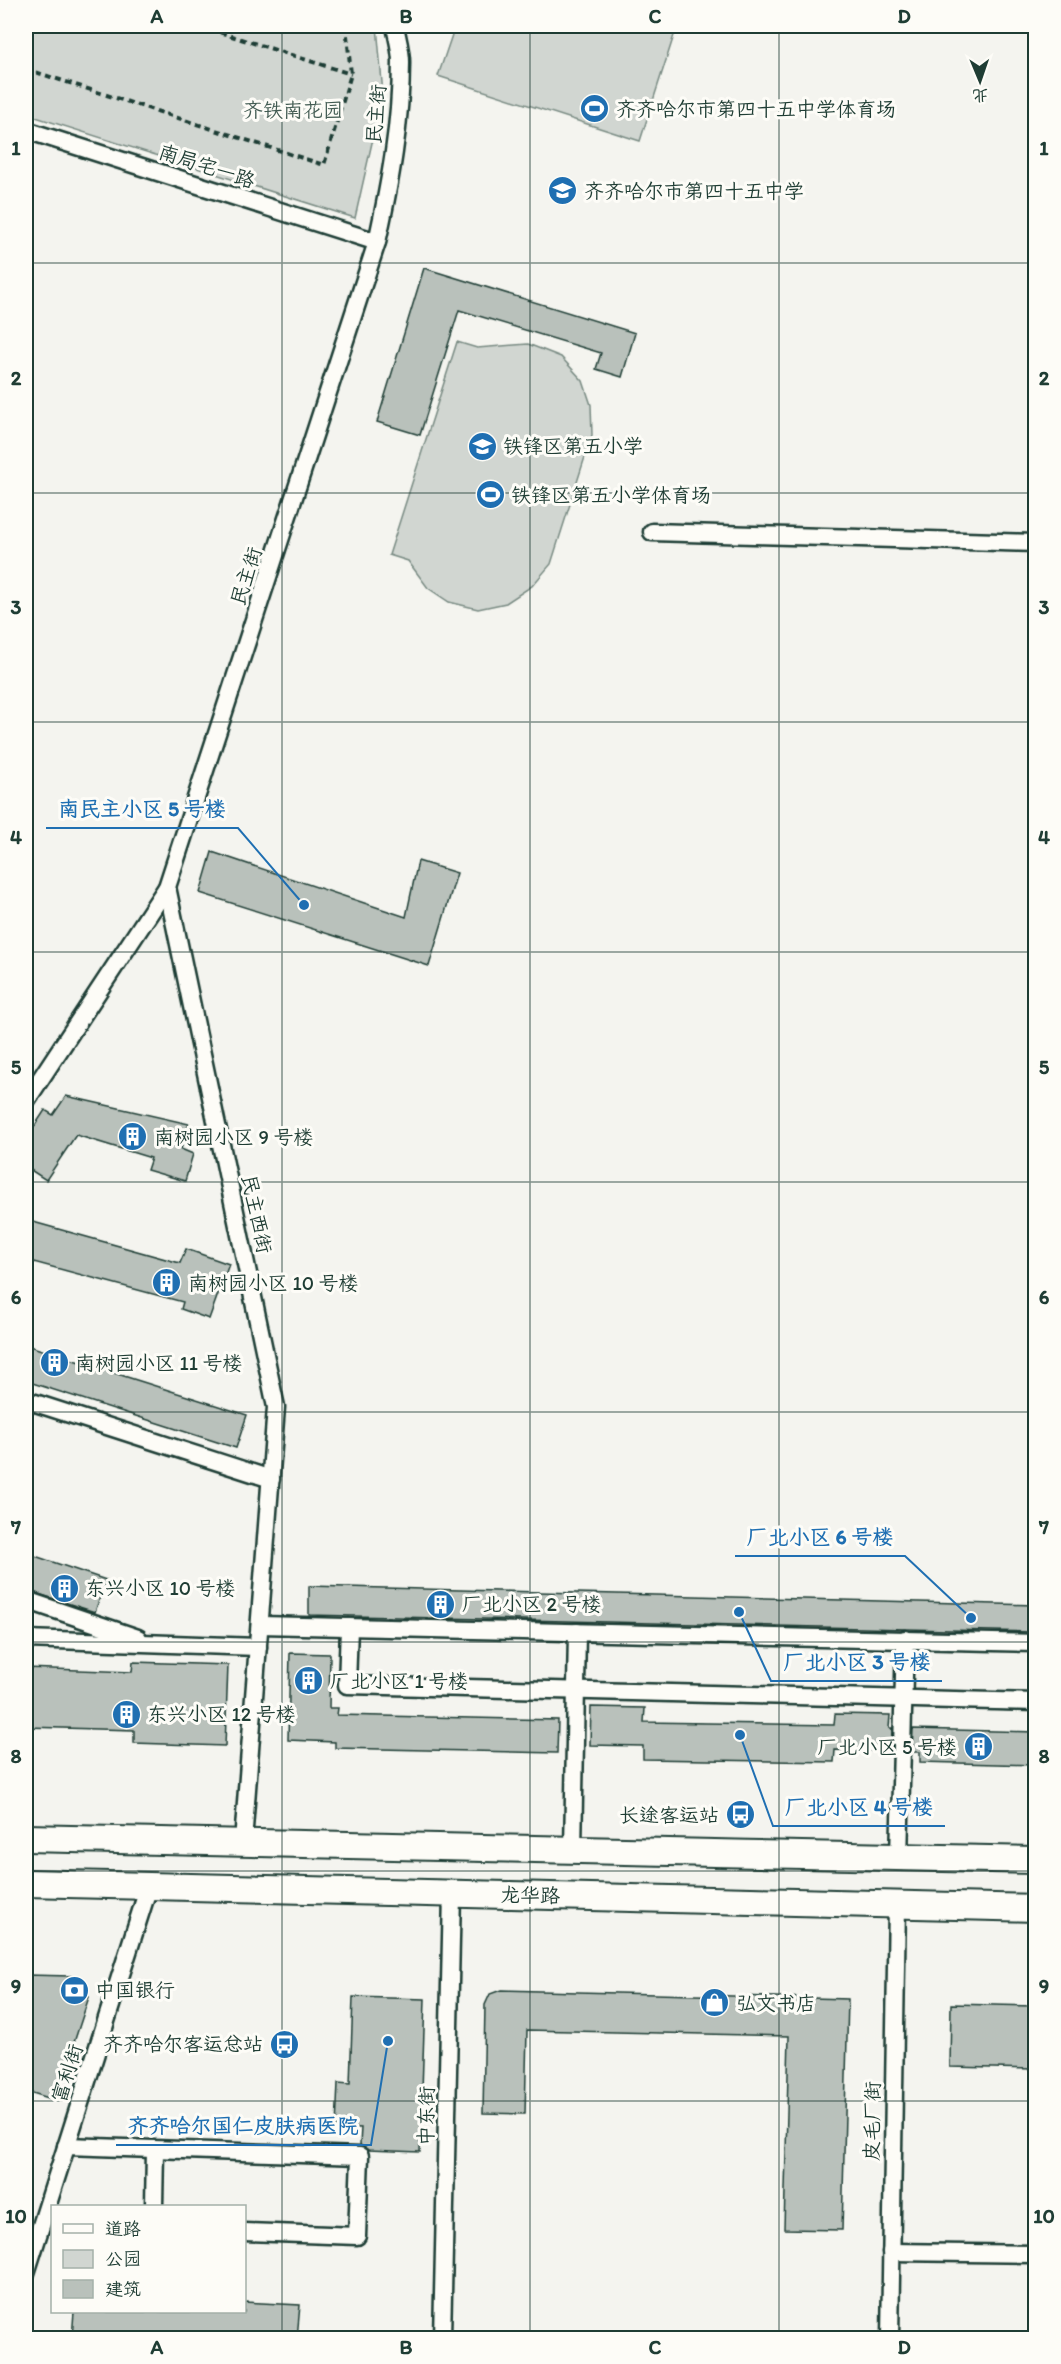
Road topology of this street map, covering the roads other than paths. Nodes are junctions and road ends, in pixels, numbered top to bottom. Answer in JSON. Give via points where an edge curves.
{"nodes":[{"id":1,"x":395,"y":26,"type":"edge"},
{"id":2,"x":26,"y":130,"type":"edge"},
{"id":3,"x":377,"y":242,"type":"junction"},
{"id":4,"x":652,"y":532,"type":"dead end"},
{"id":5,"x":1035,"y":543,"type":"edge"},
{"id":6,"x":167,"y":886,"type":"junction"},
{"id":7,"x":26,"y":1101,"type":"edge"},
{"id":8,"x":26,"y":1400,"type":"edge"},
{"id":9,"x":271,"y":1479,"type":"junction"},
{"id":10,"x":26,"y":1600,"type":"edge"},
{"id":11,"x":260,"y":1625,"type":"junction"},
{"id":12,"x":349,"y":1627,"type":"junction"},
{"id":13,"x":577,"y":1632,"type":"junction"},
{"id":14,"x":26,"y":1639,"type":"edge"},
{"id":15,"x":905,"y":1640,"type":"junction"},
{"id":16,"x":1035,"y":1642,"type":"edge"},
{"id":17,"x":157,"y":1644,"type":"junction"},
{"id":18,"x":258,"y":1647,"type":"junction"},
{"id":19,"x":576,"y":1691,"type":"junction"},
{"id":20,"x":903,"y":1698,"type":"junction"},
{"id":21,"x":1035,"y":1701,"type":"edge"},
{"id":22,"x":26,"y":1838,"type":"edge"},
{"id":23,"x":243,"y":1842,"type":"junction"},
{"id":24,"x":573,"y":1850,"type":"junction"},
{"id":25,"x":899,"y":1857,"type":"junction"},
{"id":26,"x":1035,"y":1860,"type":"edge"},
{"id":27,"x":26,"y":1883,"type":"edge"},
{"id":28,"x":149,"y":1886,"type":"junction"},
{"id":29,"x":452,"y":1894,"type":"junction"},
{"id":30,"x":897,"y":1904,"type":"junction"},
{"id":31,"x":1035,"y":1908,"type":"edge"},
{"id":32,"x":66,"y":2146,"type":"junction"},
{"id":33,"x":155,"y":2150,"type":"junction"},
{"id":34,"x":154,"y":2205,"type":"edge"},
{"id":35,"x":246,"y":2232,"type":"edge"},
{"id":36,"x":891,"y":2252,"type":"junction"},
{"id":37,"x":1035,"y":2254,"type":"edge"},
{"id":38,"x":26,"y":2273,"type":"edge"},
{"id":39,"x":442,"y":2338,"type":"edge"},
{"id":40,"x":890,"y":2338,"type":"edge"}],
"edges":[{"from":1,"to":3,"type":"street","name":"民主街","via":[[401,60],[398,120]]},
{"from":2,"to":3,"type":"street","name":"南局宅一路"},
{"from":3,"to":6,"type":"street","name":"民主街"},
{"from":4,"to":5,"type":"street"},
{"from":6,"to":7,"type":"street","name":"民主街"},
{"from":6,"to":9,"type":"street","name":"民主西街","via":[[276,1407]]},
{"from":8,"to":9,"type":"street"},
{"from":9,"to":11,"type":"street","name":"民主西街"},
{"from":10,"to":17,"type":"street"},
{"from":11,"to":12,"type":"street"},
{"from":11,"to":18,"type":"street","name":"民主西街"},
{"from":12,"to":13,"type":"street"},
{"from":12,"to":19,"type":"street","via":[[347,1685]]},
{"from":13,"to":15,"type":"street"},
{"from":13,"to":19,"type":"street"},
{"from":14,"to":17,"type":"street"},
{"from":15,"to":16,"type":"street"},
{"from":15,"to":20,"type":"street"},
{"from":17,"to":18,"type":"street"},
{"from":18,"to":23,"type":"street","name":"民主西街"},
{"from":19,"to":20,"type":"street"},
{"from":19,"to":24,"type":"street"},
{"from":20,"to":21,"type":"street"},
{"from":20,"to":25,"type":"street"},
{"from":22,"to":23,"type":"main road"},
{"from":23,"to":24,"type":"main road"},
{"from":24,"to":25,"type":"main road"},
{"from":25,"to":26,"type":"main road"},
{"from":27,"to":28,"type":"main road","name":"龙华路"},
{"from":28,"to":29,"type":"main road","name":"龙华路"},
{"from":28,"to":32,"type":"street","name":"富利街"},
{"from":29,"to":30,"type":"main road","name":"龙华路"},
{"from":29,"to":39,"type":"street","name":"中东街"},
{"from":30,"to":31,"type":"main road","name":"龙华路"},
{"from":30,"to":36,"type":"street","name":"皮毛厂街"},
{"from":32,"to":33,"type":"street"},
{"from":32,"to":38,"type":"street","name":"富利街"},
{"from":33,"to":34,"type":"street"},
{"from":33,"to":35,"type":"street","via":[[360,2156],[357,2236]]},
{"from":36,"to":37,"type":"street"},
{"from":36,"to":40,"type":"street","name":"皮毛厂街"}]}
